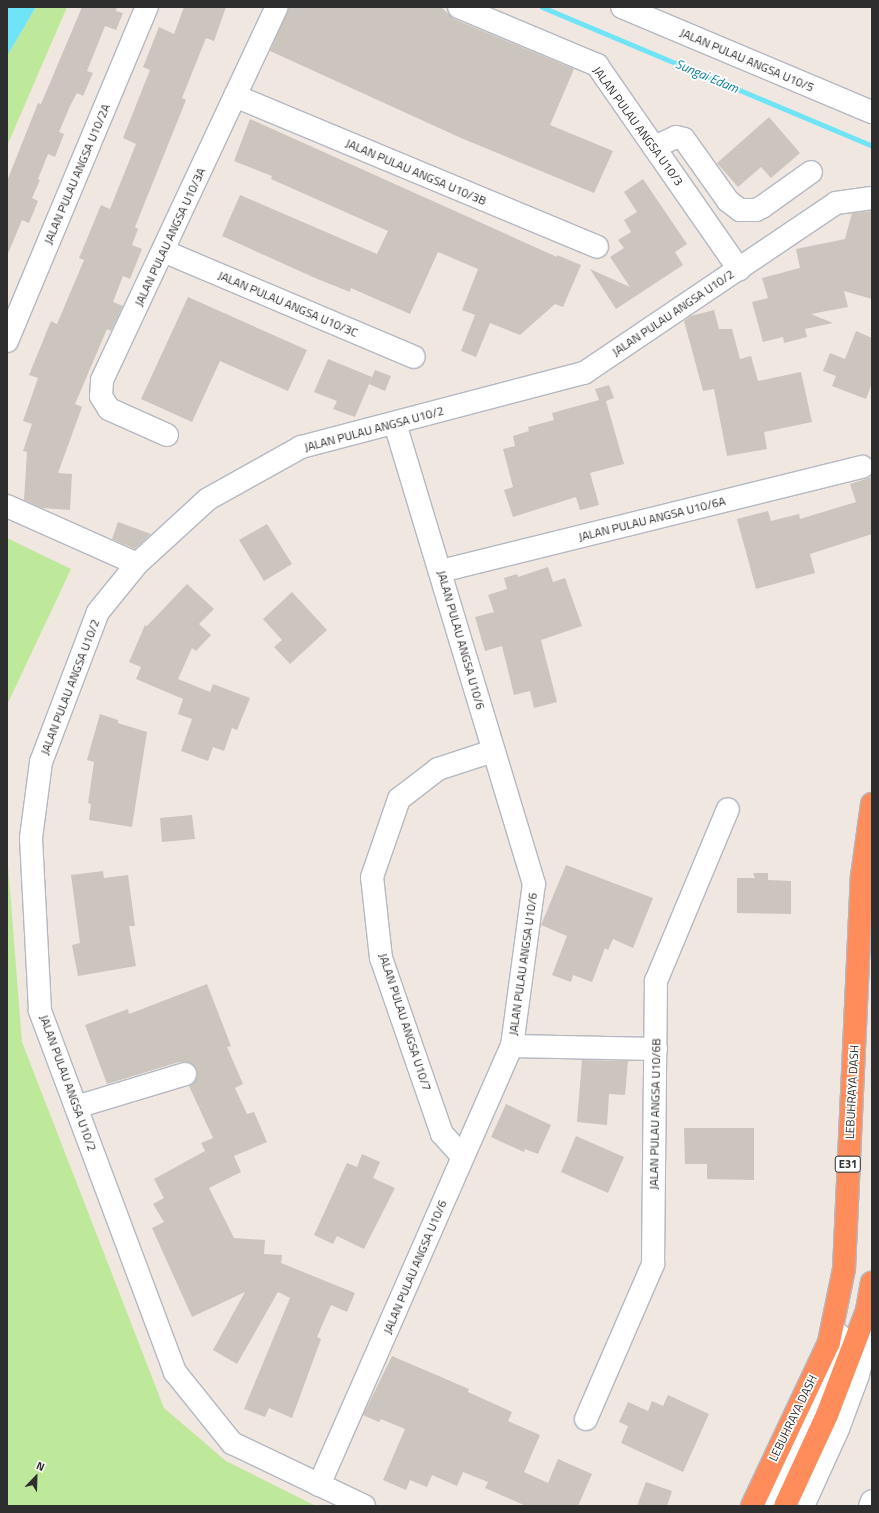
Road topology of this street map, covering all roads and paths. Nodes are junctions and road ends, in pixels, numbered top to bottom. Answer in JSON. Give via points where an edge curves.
{"nodes":[{"id":1,"x":147,"y":7,"type":"edge"},
{"id":2,"x":277,"y":7,"type":"edge"},
{"id":3,"x":459,"y":7,"type":"edge"},
{"id":4,"x":622,"y":7,"type":"edge"},
{"id":5,"x":235,"y":96,"type":"junction"},
{"id":6,"x":872,"y":112,"type":"edge"},
{"id":7,"x":654,"y":147,"type":"junction"},
{"id":8,"x":811,"y":172,"type":"dead end"},
{"id":9,"x":872,"y":198,"type":"edge"},
{"id":10,"x":597,"y":247,"type":"dead end"},
{"id":11,"x":163,"y":251,"type":"junction"},
{"id":12,"x":739,"y":269,"type":"junction"},
{"id":13,"x":7,"y":341,"type":"edge"},
{"id":14,"x":414,"y":357,"type":"dead end"},
{"id":15,"x":395,"y":424,"type":"junction"},
{"id":16,"x":167,"y":435,"type":"dead end"},
{"id":17,"x":862,"y":467,"type":"dead end"},
{"id":18,"x":7,"y":506,"type":"edge"},
{"id":19,"x":137,"y":564,"type":"junction"},
{"id":20,"x":441,"y":571,"type":"junction"},
{"id":21,"x":493,"y":751,"type":"junction"},
{"id":22,"x":872,"y":804,"type":"edge"},
{"id":23,"x":728,"y":809,"type":"dead end"},
{"id":24,"x":872,"y":856,"type":"edge"},
{"id":25,"x":512,"y":1046,"type":"junction"},
{"id":26,"x":656,"y":1049,"type":"junction"},
{"id":27,"x":185,"y":1074,"type":"dead end"},
{"id":28,"x":76,"y":1107,"type":"junction"},
{"id":29,"x":462,"y":1156,"type":"junction"},
{"id":30,"x":872,"y":1282,"type":"edge"},
{"id":31,"x":872,"y":1318,"type":"edge"},
{"id":32,"x":586,"y":1419,"type":"dead end"},
{"id":33,"x":319,"y":1485,"type":"junction"},
{"id":34,"x":872,"y":1501,"type":"edge"},
{"id":35,"x":364,"y":1506,"type":"edge"},
{"id":36,"x":752,"y":1506,"type":"edge"},
{"id":37,"x":771,"y":1506,"type":"edge"},
{"id":38,"x":785,"y":1506,"type":"edge"},
{"id":39,"x":802,"y":1506,"type":"edge"},
{"id":40,"x":870,"y":1506,"type":"edge"}],
"edges":[{"from":1,"to":13,"type":"street","name":"JALAN PULAU ANGSA U10/2A"},
{"from":2,"to":5,"type":"street","name":"JALAN PULAU ANGSA U10/3A"},
{"from":3,"to":7,"type":"street","name":"JALAN PULAU ANGSA U10/3","via":[[597,65]]},
{"from":4,"to":6,"type":"street","name":"JALAN PULAU ANGSA U10/5"},
{"from":5,"to":10,"type":"street","name":"JALAN PULAU ANGSA U10/3B"},
{"from":5,"to":11,"type":"street","name":"JALAN PULAU ANGSA U10/3A"},
{"from":7,"to":8,"type":"street","via":[[676,137],[684,139],[728,201],[740,210],[756,210],[762,207]]},
{"from":7,"to":12,"type":"street","name":"JALAN PULAU ANGSA U10/3"},
{"from":9,"to":12,"type":"street","name":"JALAN PULAU ANGSA U10/2","via":[[836,203]]},
{"from":11,"to":14,"type":"street","name":"JALAN PULAU ANGSA U10/3C"},
{"from":11,"to":16,"type":"street","name":"JALAN PULAU ANGSA U10/3A","via":[[102,380],[101,396],[109,409]]},
{"from":12,"to":15,"type":"street","name":"JALAN PULAU ANGSA U10/2","via":[[584,373]]},
{"from":15,"to":19,"type":"street","name":"JALAN PULAU ANGSA U10/2","via":[[301,447],[208,499]]},
{"from":15,"to":20,"type":"street","name":"JALAN PULAU ANGSA U10/6"},
{"from":17,"to":20,"type":"street","name":"JALAN PULAU ANGSA U10/6A"},
{"from":18,"to":19,"type":"street"},
{"from":19,"to":28,"type":"street","name":"JALAN PULAU ANGSA U10/2","via":[[95,619],[41,762],[31,838],[40,1010]]},
{"from":20,"to":21,"type":"street","name":"JALAN PULAU ANGSA U10/6"},
{"from":21,"to":25,"type":"street","name":"JALAN PULAU ANGSA U10/6","via":[[534,884]]},
{"from":21,"to":29,"type":"street","name":"JALAN PULAU ANGSA U10/7","via":[[438,769],[399,799],[372,877],[381,958],[442,1134]]},
{"from":22,"to":36,"type":"highway","name":"LEBUHRAYA DASH","number":"E31","via":[[862,876],[844,1269],[830,1342]]},
{"from":23,"to":26,"type":"street","name":"JALAN PULAU ANGSA U10/6B","via":[[656,981]]},
{"from":24,"to":37,"type":"street","via":[[867,890],[850,1267],[838,1340],[820,1405]]},
{"from":25,"to":26,"type":"street"},
{"from":25,"to":29,"type":"street","name":"JALAN PULAU ANGSA U10/6"},
{"from":26,"to":32,"type":"street","name":"JALAN PULAU ANGSA U10/6B","via":[[653,1264]]},
{"from":27,"to":28,"type":"street"},
{"from":28,"to":33,"type":"street","name":"JALAN PULAU ANGSA U10/2","via":[[175,1372],[232,1443]]},
{"from":29,"to":33,"type":"street","name":"JALAN PULAU ANGSA U10/6","via":[[386,1337]]},
{"from":30,"to":38,"type":"highway","via":[[867,1310],[830,1408]]},
{"from":31,"to":39,"type":"street","via":[[858,1375],[848,1402]]},
{"from":33,"to":35,"type":"street","name":"JALAN PULAU ANGSA U10/2"},
{"from":34,"to":40,"type":"street"}]}
